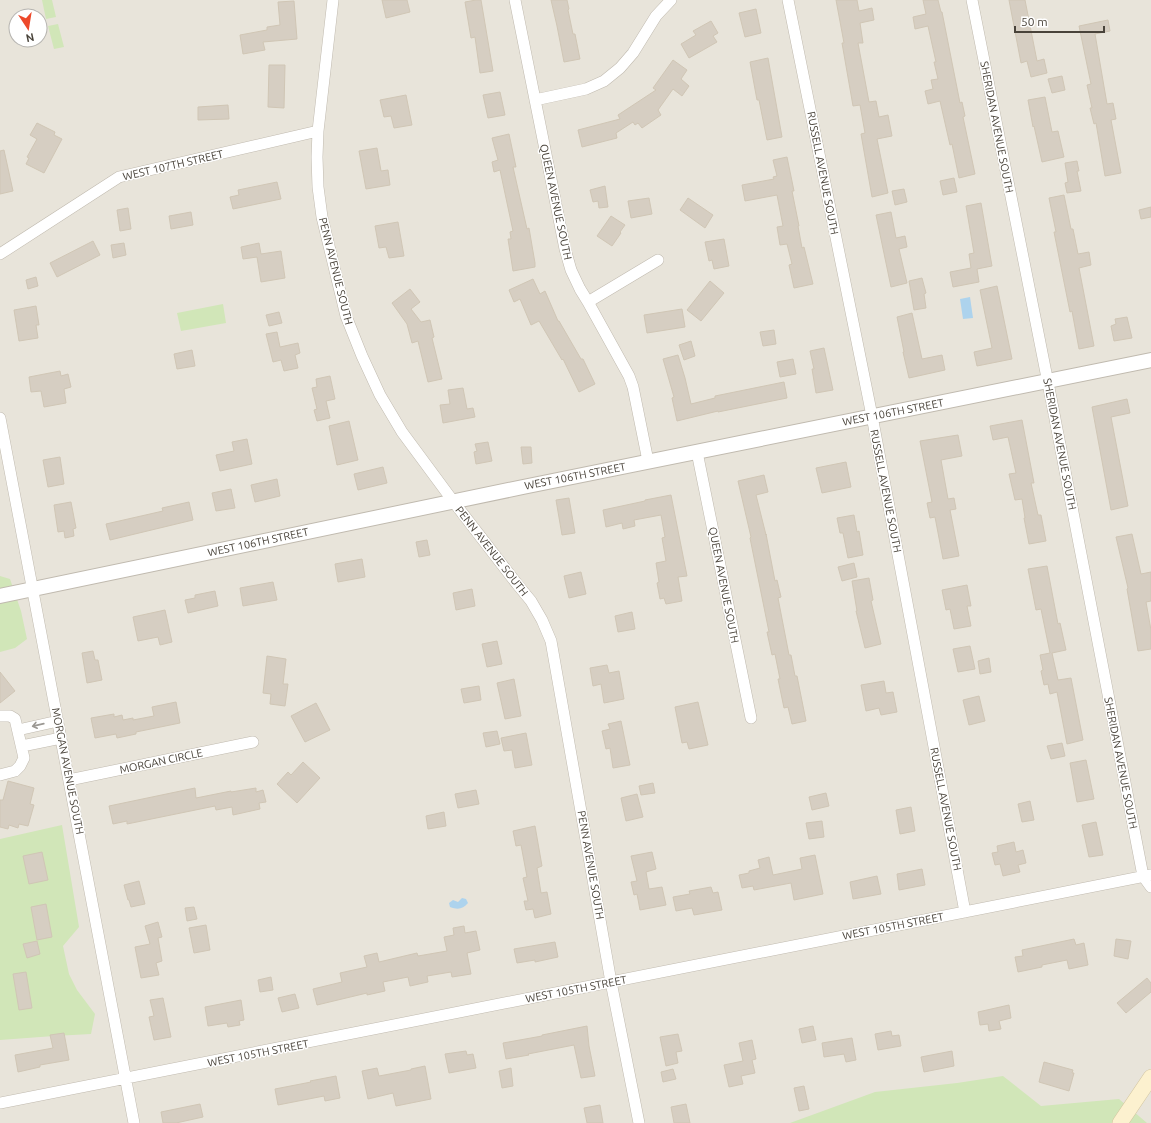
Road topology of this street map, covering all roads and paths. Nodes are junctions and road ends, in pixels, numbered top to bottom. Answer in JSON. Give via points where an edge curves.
{"nodes":[{"id":1,"x":333,"y":0,"type":"edge"},
{"id":2,"x":515,"y":0,"type":"edge"},
{"id":3,"x":671,"y":0,"type":"edge"},
{"id":4,"x":788,"y":0,"type":"edge"},
{"id":5,"x":972,"y":0,"type":"edge"},
{"id":6,"x":535,"y":100,"type":"junction"},
{"id":7,"x":318,"y":131,"type":"junction"},
{"id":8,"x":0,"y":254,"type":"edge"},
{"id":9,"x":658,"y":260,"type":"dead end"},
{"id":10,"x":588,"y":302,"type":"junction"},
{"id":11,"x":1151,"y":360,"type":"edge"},
{"id":12,"x":1048,"y":381,"type":"junction"},
{"id":13,"x":872,"y":416,"type":"junction"},
{"id":14,"x":0,"y":418,"type":"edge"},
{"id":15,"x":697,"y":452,"type":"junction"},
{"id":16,"x":648,"y":462,"type":"junction"},
{"id":17,"x":453,"y":501,"type":"junction"},
{"id":18,"x":33,"y":589,"type":"junction"},
{"id":19,"x":0,"y":596,"type":"edge"},
{"id":20,"x":0,"y":716,"type":"edge"},
{"id":21,"x":751,"y":718,"type":"dead end"},
{"id":22,"x":58,"y":721,"type":"junction"},
{"id":23,"x":18,"y":730,"type":"junction"},
{"id":24,"x":61,"y":738,"type":"junction"},
{"id":25,"x":253,"y":742,"type":"dead end"},
{"id":26,"x":22,"y":746,"type":"junction"},
{"id":27,"x":0,"y":775,"type":"edge"},
{"id":28,"x":69,"y":780,"type":"junction"},
{"id":29,"x":1147,"y":876,"type":"edge"},
{"id":30,"x":1151,"y":887,"type":"edge"},
{"id":31,"x":965,"y":912,"type":"junction"},
{"id":32,"x":611,"y":982,"type":"junction"},
{"id":33,"x":1151,"y":1077,"type":"edge"},
{"id":34,"x":126,"y":1079,"type":"junction"},
{"id":35,"x":0,"y":1103,"type":"edge"},
{"id":36,"x":134,"y":1123,"type":"edge"},
{"id":37,"x":639,"y":1123,"type":"edge"},
{"id":38,"x":1120,"y":1123,"type":"edge"}],
"edges":[{"from":1,"to":7,"type":"street","name":"PENN AVENUE SOUTH"},
{"from":2,"to":6,"type":"street","name":"QUEEN AVENUE SOUTH"},
{"from":3,"to":6,"type":"street","via":[[656,16],[633,53],[604,81],[586,89]]},
{"from":4,"to":13,"type":"street","name":"RUSSELL AVENUE SOUTH"},
{"from":5,"to":12,"type":"street","name":"SHERIDAN AVENUE SOUTH"},
{"from":6,"to":10,"type":"street","name":"QUEEN AVENUE SOUTH","via":[[565,249],[571,270]]},
{"from":7,"to":8,"type":"street","name":"WEST 107TH STREET","via":[[119,177]]},
{"from":7,"to":17,"type":"street","name":"PENN AVENUE SOUTH","via":[[318,186],[322,217],[346,316],[380,395],[402,432]]},
{"from":9,"to":10,"type":"street"},
{"from":10,"to":16,"type":"street","name":"QUEEN AVENUE SOUTH","via":[[629,376]]},
{"from":11,"to":12,"type":"street","name":"WEST 106TH STREET"},
{"from":12,"to":13,"type":"street","name":"WEST 106TH STREET"},
{"from":12,"to":29,"type":"street","name":"SHERIDAN AVENUE SOUTH"},
{"from":13,"to":15,"type":"street","name":"WEST 106TH STREET"},
{"from":13,"to":31,"type":"street","name":"RUSSELL AVENUE SOUTH"},
{"from":14,"to":18,"type":"street","name":"MORGAN AVENUE SOUTH"},
{"from":15,"to":16,"type":"street","name":"WEST 106TH STREET"},
{"from":15,"to":21,"type":"street","name":"QUEEN AVENUE SOUTH"},
{"from":16,"to":17,"type":"street","name":"WEST 106TH STREET"},
{"from":17,"to":18,"type":"street","name":"WEST 106TH STREET"},
{"from":17,"to":32,"type":"street","name":"PENN AVENUE SOUTH","via":[[531,601],[551,641]]},
{"from":18,"to":19,"type":"street","name":"WEST 106TH STREET"},
{"from":18,"to":22,"type":"street","name":"MORGAN AVENUE SOUTH"},
{"from":20,"to":23,"type":"street","via":[[16,718]]},
{"from":22,"to":23,"type":"street","one_way":true},
{"from":22,"to":24,"type":"street","name":"MORGAN AVENUE SOUTH"},
{"from":23,"to":26,"type":"street"},
{"from":24,"to":26,"type":"street"},
{"from":24,"to":28,"type":"street","name":"MORGAN AVENUE SOUTH"},
{"from":25,"to":28,"type":"street","name":"MORGAN CIRCLE"},
{"from":26,"to":27,"type":"street","via":[[24,758],[20,766]]},
{"from":28,"to":34,"type":"street","name":"MORGAN AVENUE SOUTH"},
{"from":29,"to":30,"type":"street","name":"SHERIDAN AVENUE SOUTH"},
{"from":29,"to":31,"type":"street","name":"WEST 105TH STREET"},
{"from":31,"to":32,"type":"street","name":"WEST 105TH STREET"},
{"from":32,"to":34,"type":"street","name":"WEST 105TH STREET"},
{"from":32,"to":37,"type":"street","name":"PENN AVENUE SOUTH"},
{"from":33,"to":38,"type":"main road"},
{"from":34,"to":35,"type":"street","name":"WEST 105TH STREET"},
{"from":34,"to":36,"type":"street","name":"MORGAN AVENUE SOUTH"}]}
